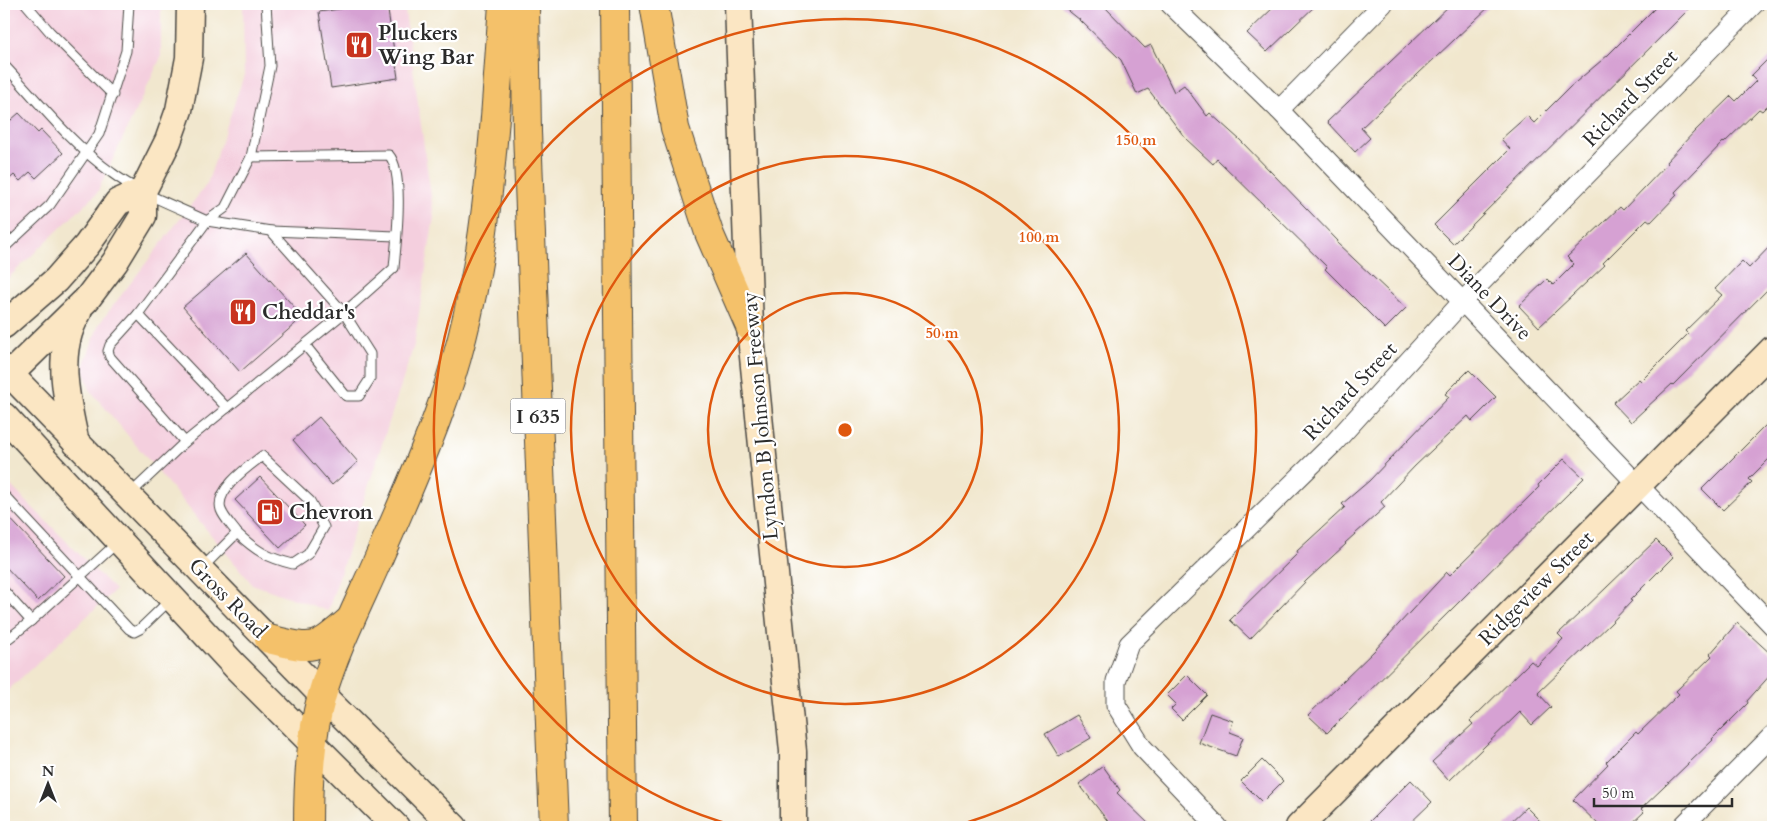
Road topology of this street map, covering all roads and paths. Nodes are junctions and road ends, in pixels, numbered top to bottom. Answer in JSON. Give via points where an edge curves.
{"nodes":[{"id":1,"x":26,"y":4,"type":"edge"},
{"id":2,"x":130,"y":4,"type":"edge"},
{"id":3,"x":190,"y":4,"type":"edge"},
{"id":4,"x":266,"y":4,"type":"edge"},
{"id":5,"x":503,"y":4,"type":"edge"},
{"id":6,"x":525,"y":4,"type":"edge"},
{"id":7,"x":615,"y":4,"type":"edge"},
{"id":8,"x":654,"y":4,"type":"edge"},
{"id":9,"x":738,"y":4,"type":"edge"},
{"id":10,"x":1170,"y":4,"type":"edge"},
{"id":11,"x":1383,"y":4,"type":"edge"},
{"id":12,"x":1754,"y":4,"type":"edge"},
{"id":13,"x":4,"y":65,"type":"edge"},
{"id":14,"x":113,"y":95,"type":"junction"},
{"id":15,"x":1278,"y":110,"type":"junction"},
{"id":16,"x":87,"y":152,"type":"junction"},
{"id":17,"x":251,"y":157,"type":"junction"},
{"id":18,"x":143,"y":191,"type":"junction"},
{"id":19,"x":207,"y":221,"type":"junction"},
{"id":20,"x":271,"y":231,"type":"junction"},
{"id":21,"x":396,"y":236,"type":"junction"},
{"id":22,"x":4,"y":248,"type":"edge"},
{"id":23,"x":86,"y":300,"type":"junction"},
{"id":24,"x":1463,"y":301,"type":"junction"},
{"id":25,"x":344,"y":312,"type":"junction"},
{"id":26,"x":138,"y":314,"type":"junction"},
{"id":27,"x":4,"y":325,"type":"edge"},
{"id":28,"x":750,"y":327,"type":"junction"},
{"id":29,"x":305,"y":345,"type":"junction"},
{"id":30,"x":1773,"y":349,"type":"edge"},
{"id":31,"x":6,"y":374,"type":"edge"},
{"id":32,"x":227,"y":408,"type":"junction"},
{"id":33,"x":4,"y":416,"type":"edge"},
{"id":34,"x":185,"y":442,"type":"junction"},
{"id":35,"x":76,"y":443,"type":"junction"},
{"id":36,"x":1637,"y":486,"type":"junction"},
{"id":37,"x":4,"y":495,"type":"edge"},
{"id":38,"x":128,"y":496,"type":"junction"},
{"id":39,"x":237,"y":533,"type":"junction"},
{"id":40,"x":120,"y":540,"type":"junction"},
{"id":41,"x":200,"y":570,"type":"junction"},
{"id":42,"x":79,"y":577,"type":"junction"},
{"id":43,"x":4,"y":591,"type":"edge"},
{"id":44,"x":172,"y":598,"type":"junction"},
{"id":45,"x":31,"y":621,"type":"junction"},
{"id":46,"x":350,"y":621,"type":"junction"},
{"id":47,"x":1773,"y":626,"type":"edge"},
{"id":48,"x":269,"y":639,"type":"junction"},
{"id":49,"x":4,"y":642,"type":"edge"},
{"id":50,"x":322,"y":695,"type":"junction"},
{"id":51,"x":1773,"y":735,"type":"edge"},
{"id":52,"x":312,"y":744,"type":"junction"},
{"id":53,"x":308,"y":827,"type":"edge"},
{"id":54,"x":396,"y":827,"type":"edge"},
{"id":55,"x":454,"y":827,"type":"edge"},
{"id":56,"x":554,"y":827,"type":"edge"},
{"id":57,"x":622,"y":827,"type":"edge"},
{"id":58,"x":793,"y":827,"type":"edge"},
{"id":59,"x":1218,"y":827,"type":"edge"},
{"id":60,"x":1299,"y":827,"type":"edge"},
{"id":61,"x":1682,"y":827,"type":"edge"}],
"edges":[{"from":1,"to":14,"type":"lane"},
{"from":2,"to":14,"type":"lane","via":[[126,52]]},
{"from":3,"to":18,"type":"main road","via":[[189,58],[179,110],[168,142]]},
{"from":4,"to":17,"type":"lane","via":[[270,66]]},
{"from":5,"to":46,"type":"highway","via":[[490,186],[479,269],[462,340],[438,417]]},
{"from":6,"to":56,"type":"highway","number":"I 635","via":[[527,132]]},
{"from":7,"to":57,"type":"highway"},
{"from":8,"to":28,"type":"highway","via":[[675,128],[709,233]]},
{"from":9,"to":28,"type":"main road","name":"Lyndon B Johnson Freeway"},
{"from":10,"to":15,"type":"street","name":"Diane Drive"},
{"from":11,"to":15,"type":"street"},
{"from":12,"to":24,"type":"street","name":"Richard Street"},
{"from":13,"to":16,"type":"lane"},
{"from":14,"to":16,"type":"lane","via":[[99,134]]},
{"from":15,"to":24,"type":"street","name":"Diane Drive"},
{"from":16,"to":18,"type":"lane","via":[[114,175]]},
{"from":16,"to":22,"type":"lane","via":[[50,205]]},
{"from":17,"to":19,"type":"lane","via":[[225,208]]},
{"from":17,"to":21,"type":"lane","via":[[389,155],[395,162]]},
{"from":18,"to":19,"type":"lane"},
{"from":18,"to":23,"type":"main road","via":[[143,216],[115,262]]},
{"from":18,"to":27,"type":"main road","via":[[118,202],[56,280]]},
{"from":19,"to":20,"type":"lane"},
{"from":19,"to":26,"type":"lane"},
{"from":20,"to":21,"type":"lane"},
{"from":20,"to":25,"type":"lane"},
{"from":21,"to":25,"type":"lane","via":[[394,268]]},
{"from":23,"to":31,"type":"main road"},
{"from":23,"to":35,"type":"main road","via":[[73,321],[66,345],[64,388]]},
{"from":24,"to":36,"type":"street","name":"Diane Drive"},
{"from":24,"to":59,"type":"street","name":"Richard Street","via":[[1334,443],[1129,644],[1116,681],[1116,705],[1142,747]]},
{"from":25,"to":29,"type":"lane"},
{"from":25,"to":29,"type":"lane","via":[[370,354],[370,379],[359,396],[346,396]]},
{"from":26,"to":32,"type":"lane"},
{"from":26,"to":34,"type":"lane","via":[[110,345],[110,357]]},
{"from":28,"to":58,"type":"main road","name":"Lyndon B Johnson Freeway","via":[[793,750]]},
{"from":29,"to":32,"type":"lane"},
{"from":30,"to":36,"type":"main road","name":"Ridgeview Street"},
{"from":31,"to":35,"type":"main road","name":"Gross Road"},
{"from":32,"to":34,"type":"lane"},
{"from":33,"to":40,"type":"main road","name":"Gross Road"},
{"from":34,"to":38,"type":"lane"},
{"from":35,"to":38,"type":"main road","name":"Gross Road"},
{"from":36,"to":47,"type":"street","name":"Diane Drive"},
{"from":36,"to":60,"type":"main road","name":"Ridgeview Street"},
{"from":37,"to":42,"type":"lane"},
{"from":38,"to":41,"type":"main road","name":"Gross Road"},
{"from":39,"to":39,"type":"lane","via":[[221,510],[221,498],[233,480],[262,456],[310,501],[324,527],[308,554],[293,564],[272,559],[252,548]]},
{"from":39,"to":41,"type":"lane"},
{"from":40,"to":42,"type":"lane"},
{"from":40,"to":44,"type":"main road","name":"Gross Road"},
{"from":41,"to":44,"type":"main road"},
{"from":41,"to":48,"type":"main road","name":"Gross Road"},
{"from":42,"to":44,"type":"lane","via":[[134,632]]},
{"from":42,"to":45,"type":"lane"},
{"from":43,"to":45,"type":"lane"},
{"from":44,"to":52,"type":"main road","name":"Gross Road"},
{"from":45,"to":49,"type":"lane"},
{"from":46,"to":48,"type":"highway","via":[[316,645],[302,648]]},
{"from":46,"to":50,"type":"highway"},
{"from":48,"to":50,"type":"main road","name":"Gross Road"},
{"from":50,"to":52,"type":"highway"},
{"from":50,"to":55,"type":"main road","name":"Gross Road"},
{"from":51,"to":61,"type":"street"},
{"from":52,"to":53,"type":"highway"},
{"from":52,"to":54,"type":"main road","name":"Gross Road"}]}
